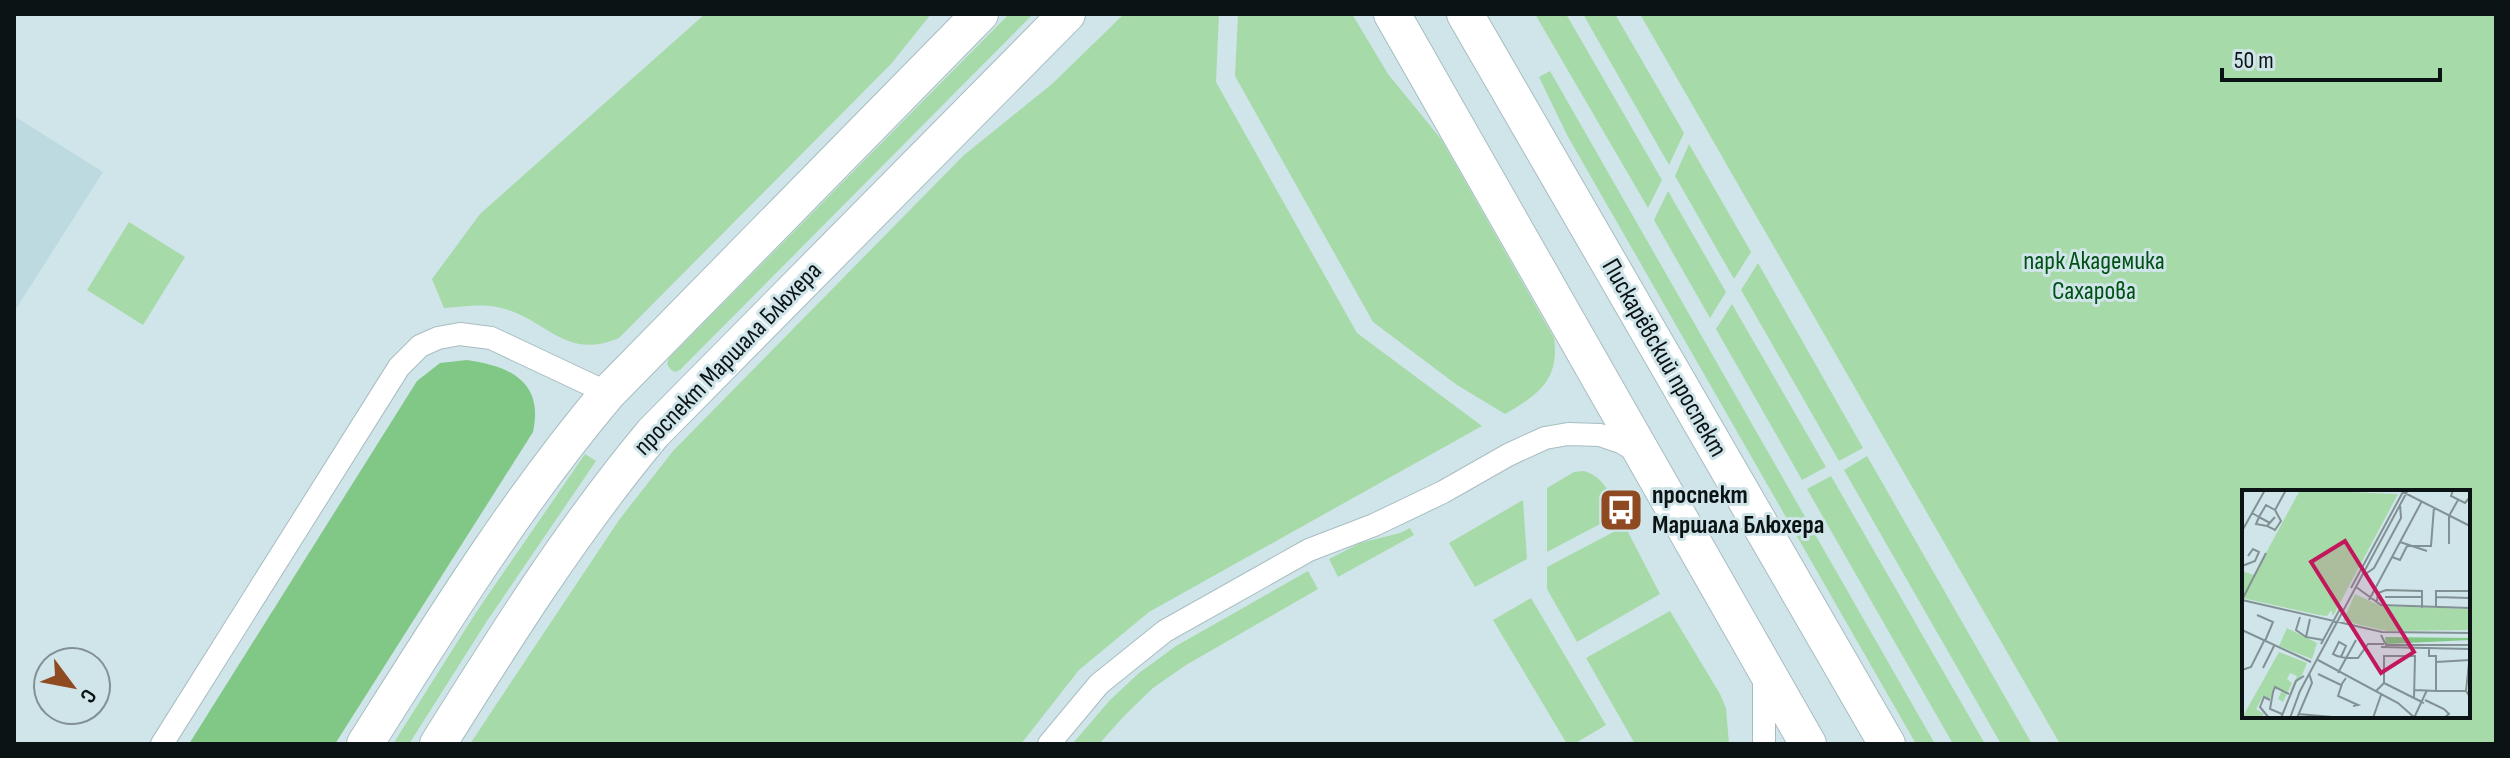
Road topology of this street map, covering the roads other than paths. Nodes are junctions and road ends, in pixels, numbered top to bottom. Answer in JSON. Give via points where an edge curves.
{"nodes":[{"id":1,"x":980,"y":14,"type":"edge"},
{"id":2,"x":1067,"y":14,"type":"edge"},
{"id":3,"x":1392,"y":14,"type":"edge"},
{"id":4,"x":1465,"y":14,"type":"edge"},
{"id":5,"x":608,"y":393,"type":"junction"},
{"id":6,"x":653,"y":433,"type":"junction"},
{"id":7,"x":1642,"y":455,"type":"junction"},
{"id":8,"x":1764,"y":667,"type":"junction"},
{"id":9,"x":162,"y":744,"type":"edge"},
{"id":10,"x":365,"y":744,"type":"edge"},
{"id":11,"x":438,"y":744,"type":"edge"},
{"id":12,"x":1049,"y":744,"type":"edge"},
{"id":13,"x":1764,"y":744,"type":"edge"},
{"id":14,"x":1808,"y":744,"type":"edge"},
{"id":15,"x":1887,"y":744,"type":"edge"}],
"edges":[{"from":1,"to":5,"type":"main road"},
{"from":2,"to":6,"type":"main road","name":"проспект Маршала Блюхера"},
{"from":3,"to":7,"type":"main road"},
{"from":4,"to":15,"type":"main road","name":"Пискарёвский проспект"},
{"from":5,"to":6,"type":"main road"},
{"from":5,"to":9,"type":"street","via":[[491,338],[460,334],[420,346],[399,367]]},
{"from":5,"to":10,"type":"main road","via":[[511,519]]},
{"from":6,"to":11,"type":"main road","name":"проспект Маршала Блюхера","via":[[562,552]]},
{"from":7,"to":8,"type":"main road"},
{"from":7,"to":12,"type":"street","via":[[1600,435],[1545,438],[1430,499],[1309,550],[1165,631],[1099,684]]},
{"from":8,"to":13,"type":"street"},
{"from":8,"to":14,"type":"main road"}]}
